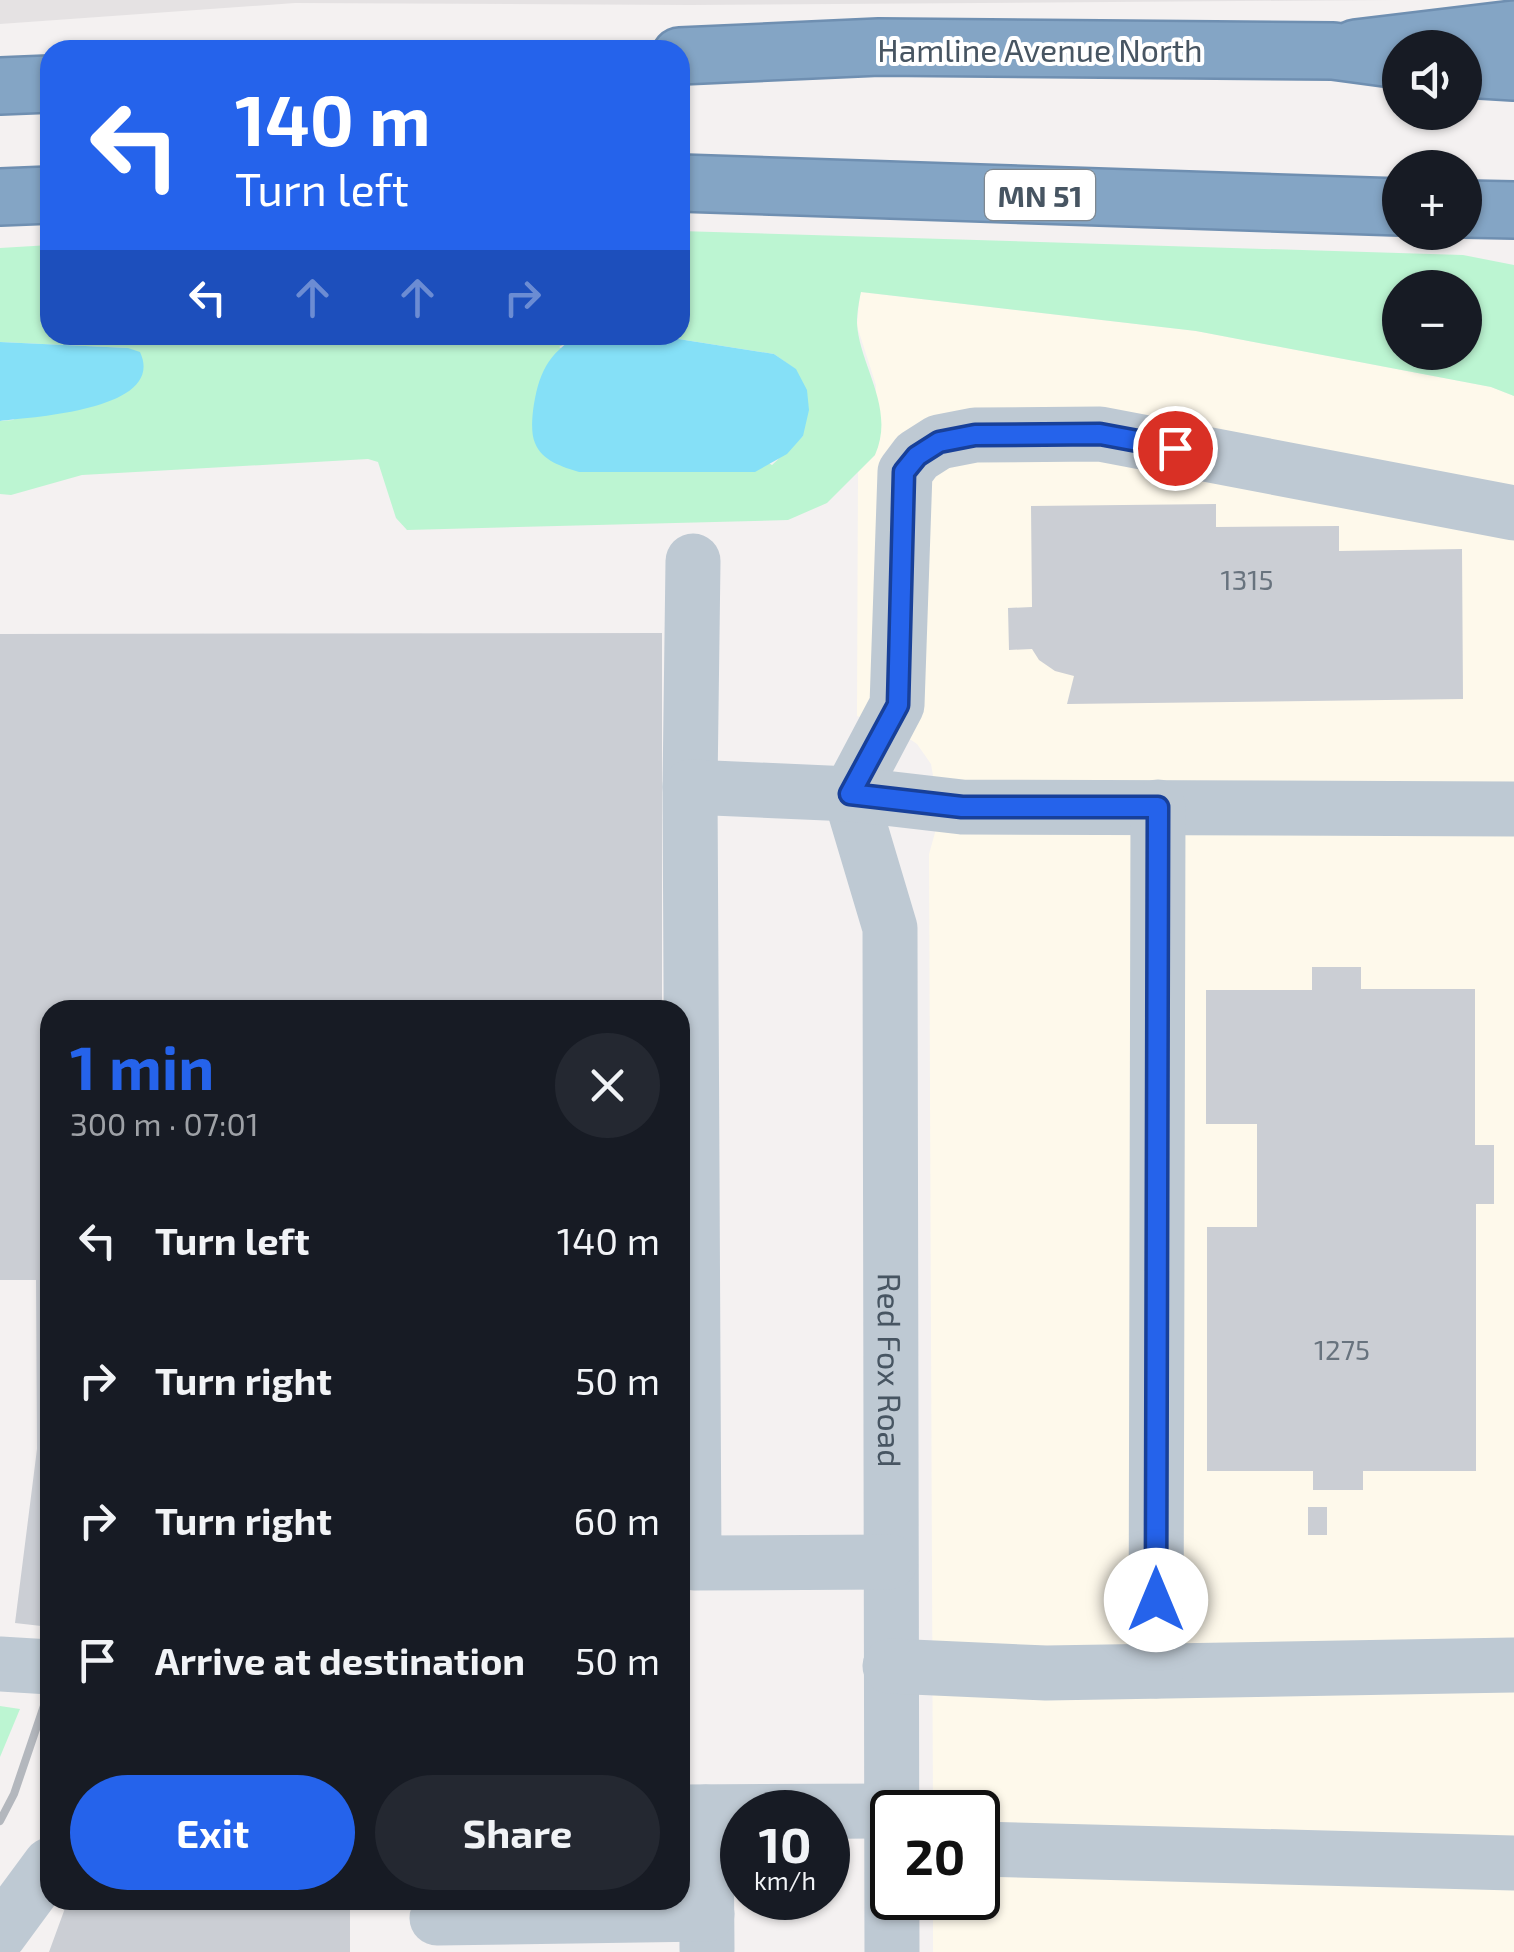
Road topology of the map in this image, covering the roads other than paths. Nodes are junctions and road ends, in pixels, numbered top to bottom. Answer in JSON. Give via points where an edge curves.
{"nodes":[{"id":1,"x":1514,"y":29,"type":"edge"},
{"id":2,"x":1333,"y":50,"type":"junction"},
{"id":3,"x":690,"y":56,"type":"edge"},
{"id":4,"x":1382,"y":57,"type":"edge"},
{"id":5,"x":1482,"y":70,"type":"edge"},
{"id":6,"x":1514,"y":72,"type":"edge"},
{"id":7,"x":40,"y":84,"type":"edge"},
{"id":8,"x":0,"y":86,"type":"edge"},
{"id":9,"x":690,"y":183,"type":"edge"},
{"id":10,"x":40,"y":195,"type":"edge"},
{"id":11,"x":0,"y":198,"type":"edge"},
{"id":12,"x":1382,"y":206,"type":"edge"},
{"id":13,"x":1514,"y":512,"type":"edge"},
{"id":14,"x":693,"y":561,"type":"dead end"},
{"id":15,"x":690,"y":787,"type":"junction"},
{"id":16,"x":850,"y":794,"type":"junction"},
{"id":17,"x":1158,"y":807,"type":"junction"},
{"id":18,"x":1514,"y":809,"type":"edge"},
{"id":19,"x":689,"y":1000,"type":"edge"},
{"id":20,"x":890,"y":1562,"type":"junction"},
{"id":21,"x":690,"y":1563,"type":"edge"},
{"id":22,"x":0,"y":1664,"type":"edge"},
{"id":23,"x":1514,"y":1665,"type":"edge"},
{"id":24,"x":40,"y":1666,"type":"edge"},
{"id":25,"x":890,"y":1666,"type":"junction"},
{"id":26,"x":1156,"y":1671,"type":"junction"},
{"id":27,"x":891,"y":1790,"type":"edge"},
{"id":28,"x":693,"y":1812,"type":"edge"},
{"id":29,"x":870,"y":1832,"type":"edge"},
{"id":30,"x":1000,"y":1851,"type":"edge"},
{"id":31,"x":1514,"y":1863,"type":"edge"},
{"id":32,"x":40,"y":1878,"type":"edge"},
{"id":33,"x":892,"y":1920,"type":"edge"},
{"id":34,"x":436,"y":1923,"type":"edge"},
{"id":35,"x":0,"y":1933,"type":"edge"},
{"id":36,"x":707,"y":1933,"type":"edge"},
{"id":37,"x":892,"y":1952,"type":"edge"}],
"edges":[{"from":1,"to":2,"type":"highway"},
{"from":2,"to":3,"type":"highway","name":"Hamline Avenue North","via":[[878,47]]},
{"from":2,"to":4,"type":"highway","name":"Hamline Avenue North"},
{"from":5,"to":6,"type":"highway"},
{"from":7,"to":8,"type":"highway"},
{"from":9,"to":12,"type":"highway","number":"MN 51"},
{"from":10,"to":11,"type":"highway"},
{"from":13,"to":16,"type":"street","via":[[1100,434],[975,435],[939,442],[904,472],[898,705]]},
{"from":14,"to":15,"type":"street"},
{"from":15,"to":16,"type":"street"},
{"from":15,"to":19,"type":"street"},
{"from":16,"to":17,"type":"street","via":[[962,807]]},
{"from":16,"to":20,"type":"street","name":"Red Fox Road","via":[[890,928]]},
{"from":17,"to":18,"type":"street"},
{"from":17,"to":26,"type":"street"},
{"from":20,"to":21,"type":"street"},
{"from":20,"to":25,"type":"street","name":"Red Fox Road"},
{"from":22,"to":24,"type":"street"},
{"from":23,"to":26,"type":"street"},
{"from":25,"to":26,"type":"street"},
{"from":25,"to":27,"type":"street","name":"Red Fox Road"},
{"from":28,"to":29,"type":"street"},
{"from":28,"to":36,"type":"street"},
{"from":30,"to":31,"type":"street"},
{"from":32,"to":35,"type":"street"},
{"from":33,"to":37,"type":"street","name":"Red Fox Road"},
{"from":34,"to":36,"type":"street"}]}
